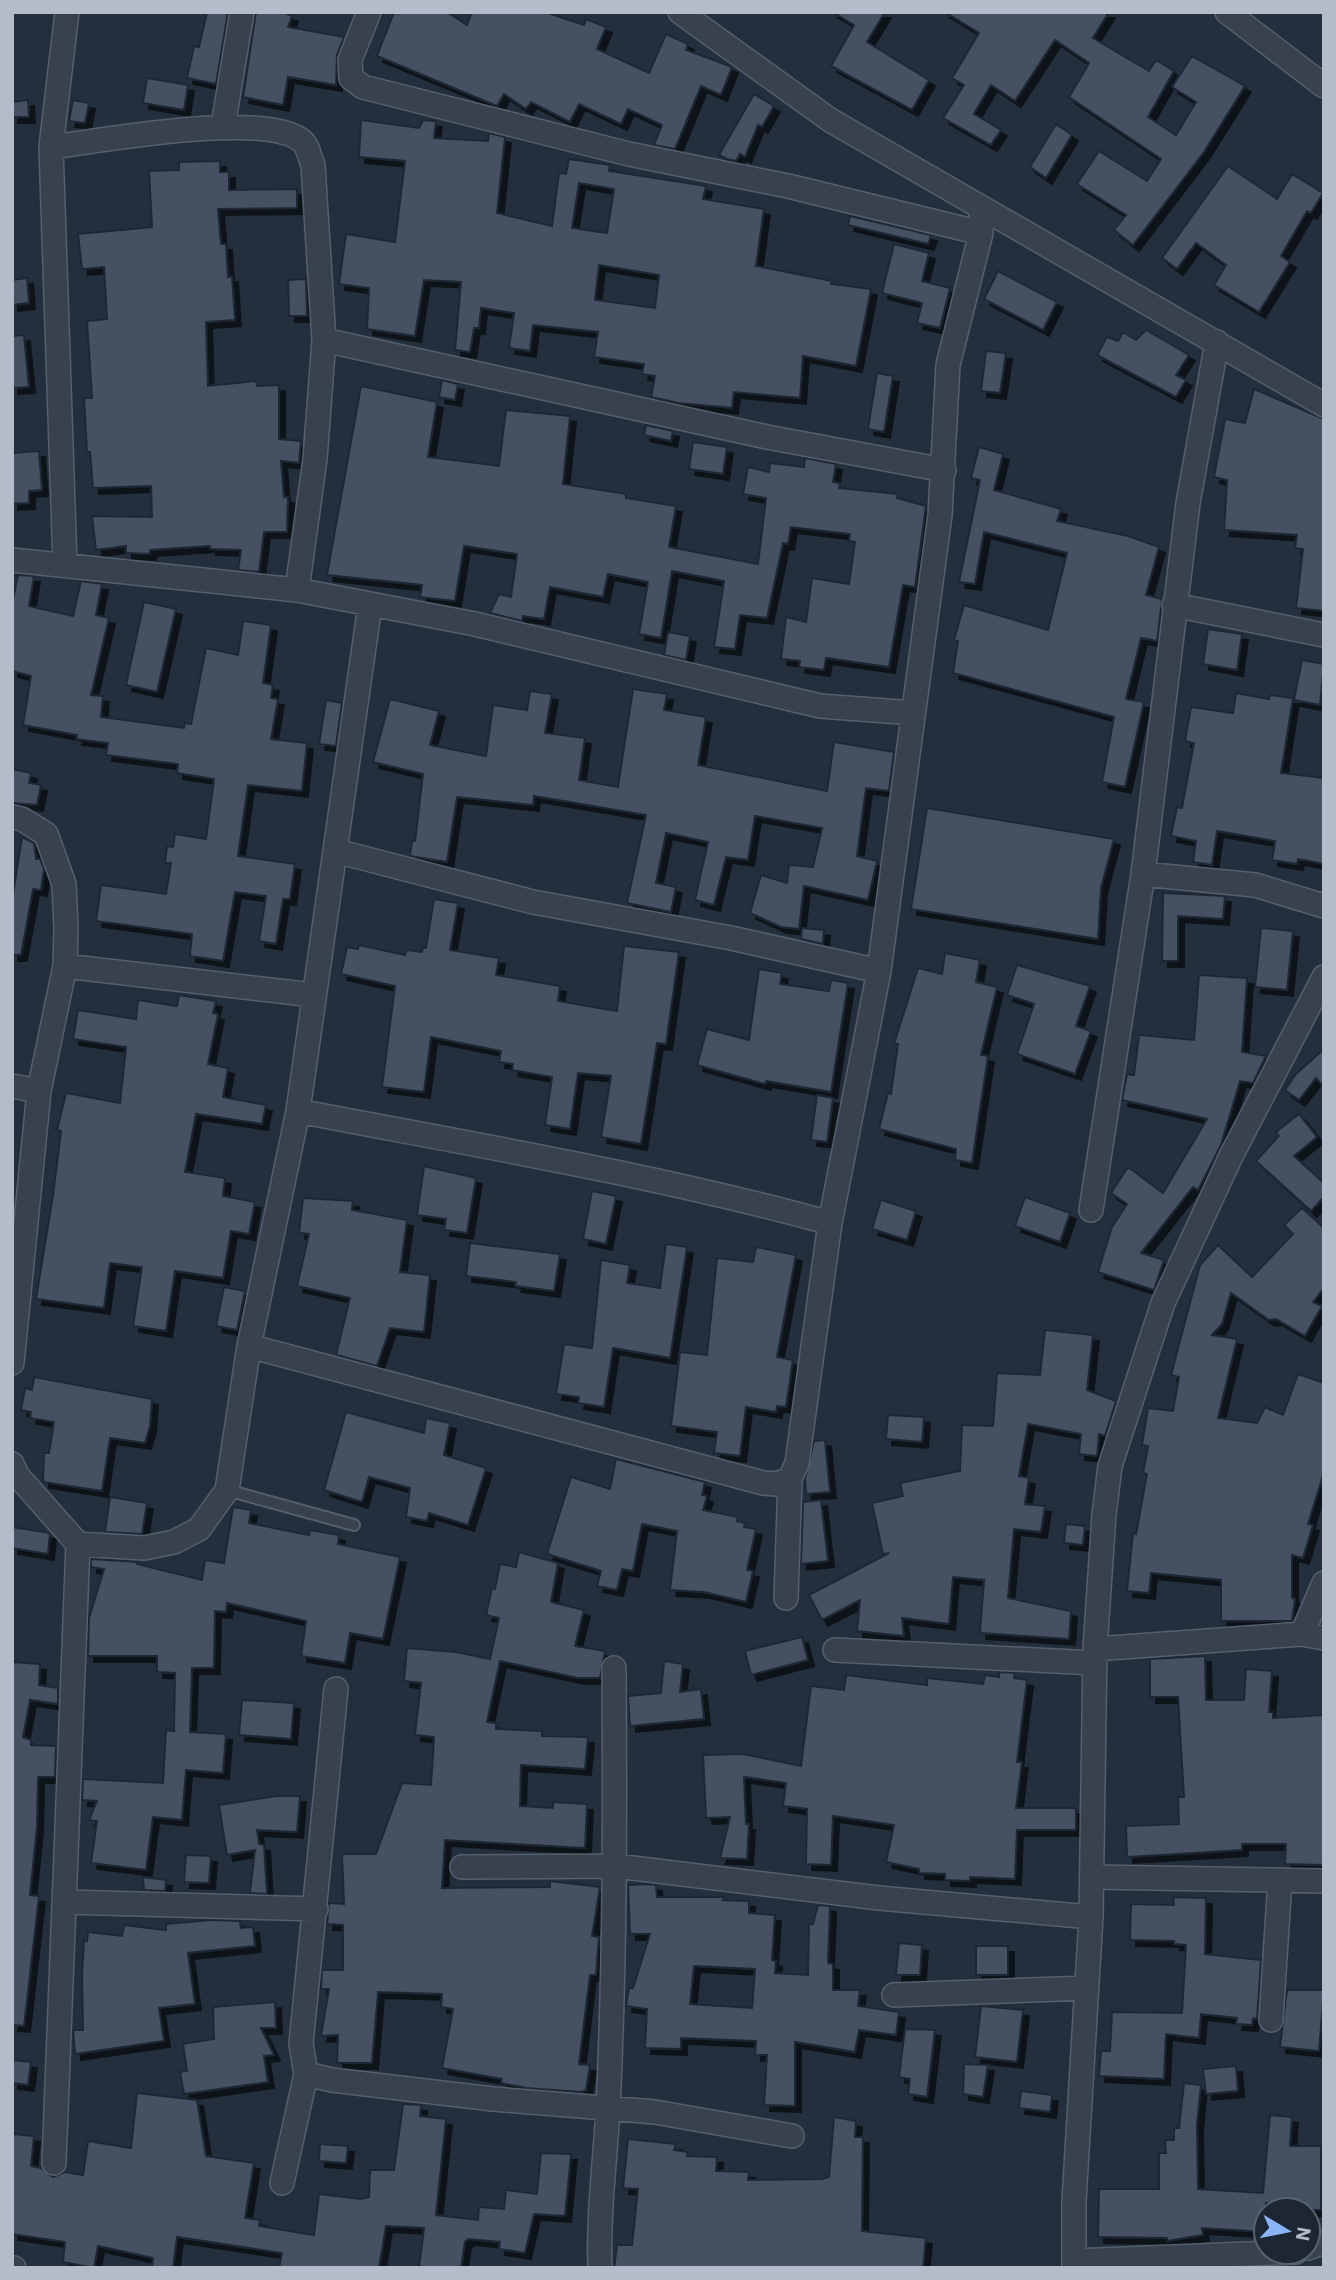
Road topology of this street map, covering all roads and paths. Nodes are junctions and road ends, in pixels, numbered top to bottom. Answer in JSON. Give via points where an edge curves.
{"nodes":[{"id":1,"x":67,"y":12,"type":"edge"},
{"id":2,"x":242,"y":12,"type":"edge"},
{"id":3,"x":369,"y":12,"type":"edge"},
{"id":4,"x":680,"y":12,"type":"edge"},
{"id":5,"x":1227,"y":12,"type":"edge"},
{"id":6,"x":712,"y":22,"type":"edge"},
{"id":7,"x":1324,"y":86,"type":"edge"},
{"id":8,"x":223,"y":126,"type":"junction"},
{"id":9,"x":51,"y":147,"type":"junction"},
{"id":10,"x":981,"y":207,"type":"junction"},
{"id":11,"x":981,"y":233,"type":"junction"},
{"id":12,"x":324,"y":340,"type":"junction"},
{"id":13,"x":1217,"y":342,"type":"junction"},
{"id":14,"x":1324,"y":404,"type":"edge"},
{"id":15,"x":944,"y":470,"type":"junction"},
{"id":16,"x":12,"y":560,"type":"edge"},
{"id":17,"x":65,"y":564,"type":"junction"},
{"id":18,"x":297,"y":590,"type":"junction"},
{"id":19,"x":370,"y":605,"type":"junction"},
{"id":20,"x":1174,"y":605,"type":"junction"},
{"id":21,"x":1324,"y":635,"type":"edge"},
{"id":22,"x":913,"y":713,"type":"junction"},
{"id":23,"x":12,"y":817,"type":"edge"},
{"id":24,"x":336,"y":851,"type":"junction"},
{"id":25,"x":1143,"y":874,"type":"junction"},
{"id":26,"x":1324,"y":906,"type":"edge"},
{"id":27,"x":65,"y":966,"type":"junction"},
{"id":28,"x":879,"y":971,"type":"junction"},
{"id":29,"x":1324,"y":977,"type":"edge"},
{"id":30,"x":313,"y":995,"type":"junction"},
{"id":31,"x":12,"y":1086,"type":"edge"},
{"id":32,"x":38,"y":1091,"type":"junction"},
{"id":33,"x":298,"y":1111,"type":"junction"},
{"id":34,"x":1091,"y":1210,"type":"dead end"},
{"id":35,"x":830,"y":1223,"type":"junction"},
{"id":36,"x":249,"y":1346,"type":"junction"},
{"id":37,"x":12,"y":1363,"type":"edge"},
{"id":38,"x":12,"y":1464,"type":"edge"},
{"id":39,"x":790,"y":1479,"type":"junction"},
{"id":40,"x":227,"y":1490,"type":"junction"},
{"id":41,"x":354,"y":1525,"type":"dead end"},
{"id":42,"x":78,"y":1544,"type":"junction"},
{"id":43,"x":1324,"y":1583,"type":"edge"},
{"id":44,"x":786,"y":1598,"type":"dead end"},
{"id":45,"x":1313,"y":1636,"type":"edge"},
{"id":46,"x":835,"y":1650,"type":"dead end"},
{"id":47,"x":1095,"y":1656,"type":"junction"},
{"id":48,"x":614,"y":1668,"type":"dead end"},
{"id":49,"x":336,"y":1689,"type":"dead end"},
{"id":50,"x":616,"y":1866,"type":"junction"},
{"id":51,"x":462,"y":1867,"type":"dead end"},
{"id":52,"x":1092,"y":1877,"type":"junction"},
{"id":53,"x":1280,"y":1880,"type":"junction"},
{"id":54,"x":1324,"y":1881,"type":"edge"},
{"id":55,"x":66,"y":1902,"type":"junction"},
{"id":56,"x":316,"y":1909,"type":"junction"},
{"id":57,"x":1091,"y":1917,"type":"junction"},
{"id":58,"x":1087,"y":1988,"type":"junction"},
{"id":59,"x":894,"y":1995,"type":"dead end"},
{"id":60,"x":1271,"y":2020,"type":"dead end"},
{"id":61,"x":306,"y":2074,"type":"junction"},
{"id":62,"x":608,"y":2109,"type":"junction"},
{"id":63,"x":792,"y":2136,"type":"dead end"},
{"id":64,"x":54,"y":2163,"type":"dead end"},
{"id":65,"x":282,"y":2183,"type":"dead end"},
{"id":66,"x":1252,"y":2256,"type":"edge"},
{"id":67,"x":1162,"y":2263,"type":"edge"},
{"id":68,"x":1074,"y":2264,"type":"edge"},
{"id":69,"x":600,"y":2268,"type":"edge"}],
"edges":[{"from":1,"to":9,"type":"street"},
{"from":2,"to":8,"type":"street"},
{"from":3,"to":11,"type":"street","via":[[351,60],[351,78],[363,87],[629,155],[788,186]]},
{"from":4,"to":6,"type":"street"},
{"from":5,"to":7,"type":"street"},
{"from":6,"to":10,"type":"street","via":[[830,120]]},
{"from":8,"to":9,"type":"street"},
{"from":8,"to":12,"type":"street","via":[[285,131],[304,142],[313,165]]},
{"from":9,"to":17,"type":"street"},
{"from":10,"to":11,"type":"street"},
{"from":10,"to":13,"type":"street"},
{"from":11,"to":15,"type":"street","via":[[947,365]]},
{"from":12,"to":15,"type":"street","via":[[767,437]]},
{"from":12,"to":18,"type":"street","via":[[315,459]]},
{"from":13,"to":14,"type":"street"},
{"from":13,"to":20,"type":"street"},
{"from":15,"to":22,"type":"street"},
{"from":16,"to":17,"type":"street"},
{"from":17,"to":18,"type":"street"},
{"from":18,"to":19,"type":"street"},
{"from":19,"to":22,"type":"street","via":[[475,624],[821,706]]},
{"from":19,"to":24,"type":"street"},
{"from":20,"to":21,"type":"street"},
{"from":20,"to":25,"type":"street"},
{"from":22,"to":28,"type":"street"},
{"from":23,"to":27,"type":"street","via":[[22,818],[46,834],[54,854],[64,884]]},
{"from":24,"to":28,"type":"street","via":[[533,902]]},
{"from":24,"to":30,"type":"street"},
{"from":25,"to":26,"type":"street","via":[[1255,885]]},
{"from":25,"to":34,"type":"street"},
{"from":27,"to":30,"type":"street"},
{"from":27,"to":32,"type":"street"},
{"from":28,"to":35,"type":"street"},
{"from":29,"to":47,"type":"street","via":[[1231,1156],[1163,1303],[1122,1421],[1104,1515]]},
{"from":30,"to":33,"type":"street"},
{"from":31,"to":32,"type":"street"},
{"from":32,"to":37,"type":"street"},
{"from":33,"to":35,"type":"street","via":[[619,1174]]},
{"from":33,"to":36,"type":"street"},
{"from":35,"to":39,"type":"street","via":[[797,1463]]},
{"from":36,"to":39,"type":"street","via":[[763,1483]]},
{"from":36,"to":40,"type":"street"},
{"from":38,"to":42,"type":"street"},
{"from":39,"to":44,"type":"street"},
{"from":40,"to":41,"type":"lane"},
{"from":40,"to":42,"type":"street","via":[[199,1529],[174,1542],[144,1548]]},
{"from":42,"to":55,"type":"street"},
{"from":43,"to":45,"type":"street"},
{"from":45,"to":47,"type":"street"},
{"from":46,"to":47,"type":"street"},
{"from":47,"to":52,"type":"street"},
{"from":48,"to":50,"type":"street"},
{"from":49,"to":56,"type":"street"},
{"from":50,"to":51,"type":"street"},
{"from":50,"to":57,"type":"street","via":[[879,1898]]},
{"from":50,"to":62,"type":"street"},
{"from":52,"to":53,"type":"street"},
{"from":52,"to":57,"type":"street"},
{"from":53,"to":54,"type":"street"},
{"from":53,"to":60,"type":"street"},
{"from":55,"to":56,"type":"street"},
{"from":55,"to":64,"type":"street"},
{"from":56,"to":61,"type":"street","via":[[301,2044]]},
{"from":57,"to":58,"type":"street"},
{"from":58,"to":59,"type":"street"},
{"from":58,"to":68,"type":"street"},
{"from":61,"to":62,"type":"street","via":[[413,2090]]},
{"from":61,"to":65,"type":"street"},
{"from":62,"to":63,"type":"street","via":[[693,2117]]},
{"from":62,"to":69,"type":"street","via":[[598,2229]]},
{"from":66,"to":67,"type":"street"},
{"from":67,"to":68,"type":"street"}]}
